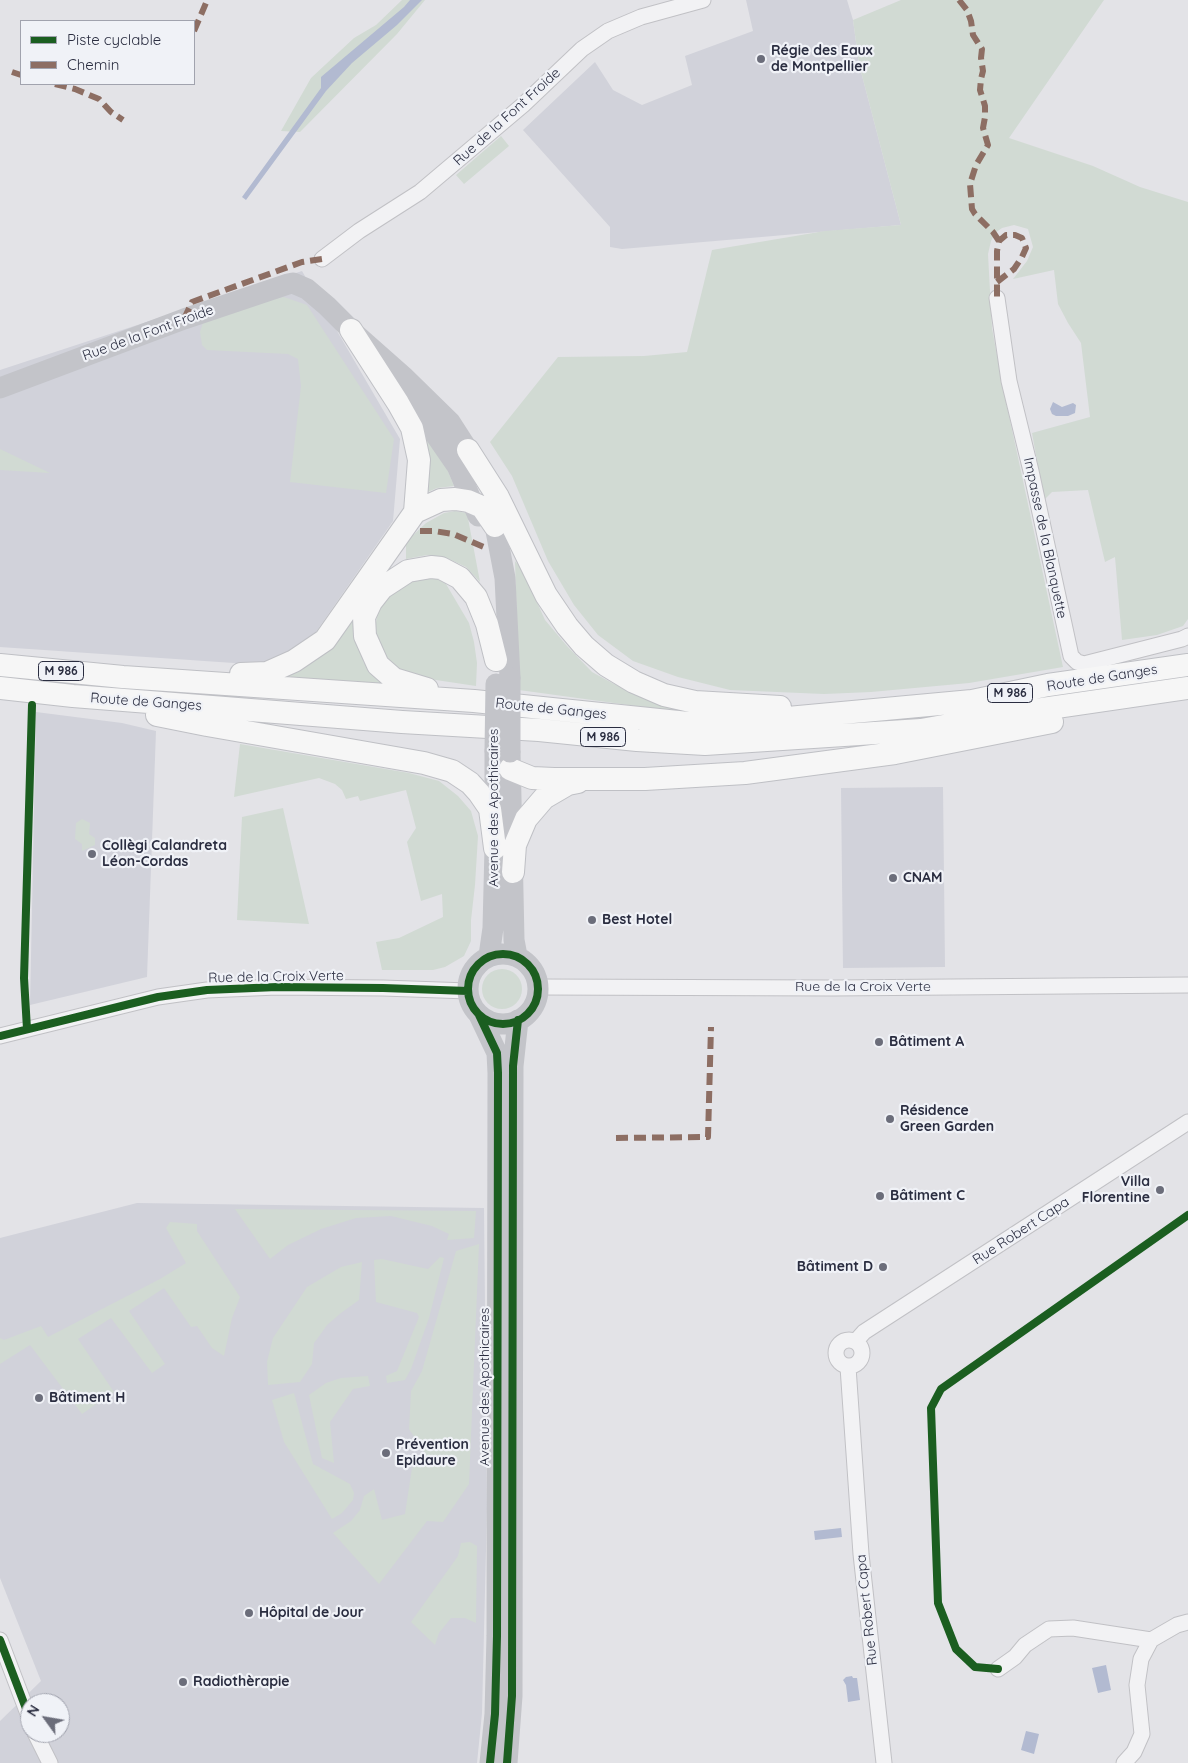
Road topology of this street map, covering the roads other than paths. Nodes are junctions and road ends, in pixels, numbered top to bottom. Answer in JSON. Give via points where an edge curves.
{"nodes":[{"id":1,"x":703,"y":0,"type":"edge"},
{"id":2,"x":322,"y":259,"type":"dead end"},
{"id":3,"x":297,"y":284,"type":"joint"},
{"id":4,"x":998,"y":298,"type":"dead end"},
{"id":5,"x":351,"y":330,"type":"junction"},
{"id":6,"x":0,"y":388,"type":"edge"},
{"id":7,"x":468,"y":450,"type":"junction"},
{"id":8,"x":474,"y":504,"type":"junction"},
{"id":9,"x":415,"y":512,"type":"junction"},
{"id":10,"x":495,"y":526,"type":"junction"},
{"id":11,"x":1188,"y":636,"type":"edge"},
{"id":12,"x":0,"y":665,"type":"edge"},
{"id":13,"x":1188,"y":665,"type":"edge"},
{"id":14,"x":501,"y":674,"type":"junction"},
{"id":15,"x":123,"y":676,"type":"junction"},
{"id":16,"x":0,"y":688,"type":"edge"},
{"id":17,"x":1188,"y":688,"type":"edge"},
{"id":18,"x":73,"y":696,"type":"junction"},
{"id":19,"x":1131,"y":696,"type":"junction"},
{"id":20,"x":474,"y":701,"type":"junction"},
{"id":21,"x":848,"y":712,"type":"junction"},
{"id":22,"x":504,"y":755,"type":"junction"},
{"id":23,"x":596,"y":779,"type":"junction"},
{"id":24,"x":495,"y":848,"type":"junction"},
{"id":25,"x":513,"y":872,"type":"junction"},
{"id":26,"x":489,"y":956,"type":"junction"},
{"id":27,"x":517,"y":956,"type":"junction"},
{"id":28,"x":1188,"y":985,"type":"edge"},
{"id":29,"x":538,"y":987,"type":"junction"},
{"id":30,"x":468,"y":991,"type":"junction"},
{"id":31,"x":479,"y":1015,"type":"junction"},
{"id":32,"x":518,"y":1020,"type":"junction"},
{"id":33,"x":0,"y":1036,"type":"edge"},
{"id":34,"x":1188,"y":1122,"type":"edge"},
{"id":35,"x":1188,"y":1622,"type":"edge"},
{"id":36,"x":0,"y":1640,"type":"edge"},
{"id":37,"x":1151,"y":1640,"type":"junction"},
{"id":38,"x":998,"y":1669,"type":"dead end"},
{"id":39,"x":20,"y":1693,"type":"edge"},
{"id":40,"x":41,"y":1743,"type":"edge"},
{"id":41,"x":50,"y":1763,"type":"edge"},
{"id":42,"x":490,"y":1763,"type":"edge"},
{"id":43,"x":507,"y":1763,"type":"edge"},
{"id":44,"x":884,"y":1763,"type":"edge"},
{"id":45,"x":1124,"y":1763,"type":"edge"}],
"edges":[{"from":1,"to":2,"type":"street","name":"Rue de la Font Froide","via":[[641,17],[608,31],[582,49],[523,105],[420,192]]},
{"from":3,"to":5,"type":"main road","name":"Avenue des Apothicaires","via":[[307,289]]},
{"from":3,"to":6,"type":"main road","name":"Rue de la Font Froide","via":[[288,284],[184,319]]},
{"from":4,"to":11,"type":"street","name":"Impasse de la Blanquette","via":[[1009,381],[1071,656],[1084,664]]},
{"from":5,"to":7,"type":"main road","name":"Avenue des Apothicaires","via":[[450,422]]},
{"from":5,"to":8,"type":"main road","name":"Avenue des Apothicaires","via":[[437,437],[457,466]]},
{"from":5,"to":9,"type":"main road","via":[[412,428],[418,460]]},
{"from":7,"to":10,"type":"main road","name":"Avenue des Apothicaires","via":[[490,501]]},
{"from":7,"to":21,"type":"main road","via":[[498,497],[546,595],[578,640],[606,665],[657,692],[695,702]]},
{"from":8,"to":9,"type":"main road","via":[[455,499],[441,500]]},
{"from":8,"to":10,"type":"main road","via":[[482,507]]},
{"from":8,"to":14,"type":"main road","name":"Avenue des Apothicaires","via":[[488,552]]},
{"from":9,"to":15,"type":"main road","number":"M 986","via":[[325,640],[294,661],[267,673]]},
{"from":10,"to":14,"type":"main road","name":"Avenue des Apothicaires","via":[[505,578]]},
{"from":12,"to":15,"type":"main road","name":"Route de Ganges","number":"M 986"},
{"from":13,"to":21,"type":"main road","name":"Route de Ganges","number":"M 986","via":[[1048,685],[972,700]]},
{"from":14,"to":20,"type":"main road","number":"M 986","via":[[476,597],[460,578],[441,568],[431,567],[408,571],[382,588],[364,617],[365,636],[378,665],[394,679]]},
{"from":14,"to":22,"type":"main road","name":"Avenue des Apothicaires","bridge":true},
{"from":15,"to":20,"type":"main road","name":"Route de Ganges","number":"M 986"},
{"from":16,"to":18,"type":"main road","name":"Route de Ganges"},
{"from":17,"to":19,"type":"main road","name":"Route de Ganges","number":"M 986"},
{"from":18,"to":19,"type":"main road","name":"Route de Ganges","number":"M 986","via":[[706,744],[921,730]]},
{"from":18,"to":24,"type":"main road","number":"M 986","via":[[452,771],[470,783],[490,809]]},
{"from":19,"to":23,"type":"main road","number":"M 986","via":[[1107,710],[895,754],[745,773]]},
{"from":20,"to":21,"type":"main road","name":"Route de Ganges","number":"M 986","via":[[688,724]]},
{"from":22,"to":23,"type":"main road","via":[[532,778]]},
{"from":22,"to":24,"type":"main road","name":"Avenue des Apothicaires"},
{"from":22,"to":25,"type":"main road","name":"Avenue des Apothicaires"},
{"from":23,"to":25,"type":"main road","via":[[568,784],[544,798],[526,819],[515,845]]},
{"from":24,"to":26,"type":"main road","name":"Avenue des Apothicaires"},
{"from":25,"to":27,"type":"main road","name":"Avenue des Apothicaires"},
{"from":26,"to":27,"type":"main road"},
{"from":26,"to":30,"type":"main road","via":[[470,974]]},
{"from":27,"to":29,"type":"main road","via":[[532,969]]},
{"from":28,"to":29,"type":"street","name":"Rue de la Croix Verte"},
{"from":29,"to":32,"type":"main road","via":[[533,1007]]},
{"from":30,"to":31,"type":"main road","name":"Avenue des Apothicaires"},
{"from":30,"to":33,"type":"street","name":"Rue de la Croix Verte","via":[[277,987],[207,990],[158,997]]},
{"from":31,"to":32,"type":"main road","via":[[498,1024]]},
{"from":31,"to":42,"type":"main road","name":"Avenue des Apothicaires","via":[[497,1053],[498,1073],[497,1636]]},
{"from":32,"to":43,"type":"main road","name":"Avenue des Apothicaires","via":[[513,1066],[512,1686]]},
{"from":34,"to":44,"type":"street","name":"Rue Robert Capa","via":[[864,1332],[856,1341],[862,1357],[848,1367],[861,1554]]},
{"from":35,"to":37,"type":"street"},
{"from":36,"to":39,"type":"street"},
{"from":37,"to":38,"type":"street","via":[[1073,1628],[1049,1629]]},
{"from":37,"to":45,"type":"street","via":[[1141,1658],[1137,1685],[1142,1734],[1134,1752]]},
{"from":40,"to":41,"type":"street"}]}
